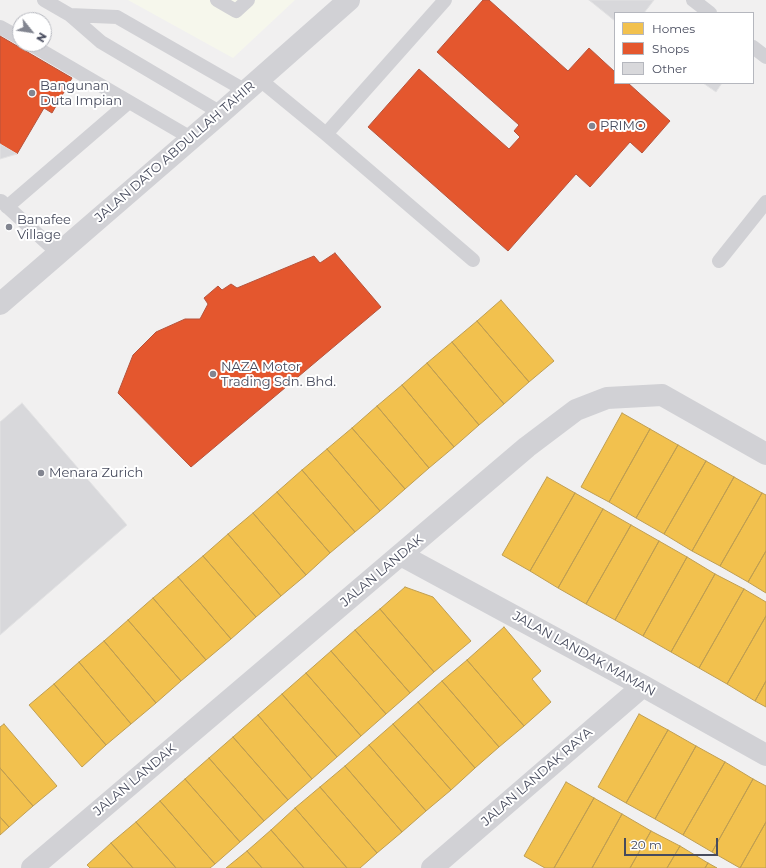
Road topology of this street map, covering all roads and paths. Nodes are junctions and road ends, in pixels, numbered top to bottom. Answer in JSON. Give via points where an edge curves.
{"nodes":[{"id":1,"x":44,"y":0,"type":"edge"},
{"id":2,"x":217,"y":0,"type":"edge"},
{"id":3,"x":248,"y":0,"type":"edge"},
{"id":4,"x":349,"y":0,"type":"edge"},
{"id":5,"x":445,"y":0,"type":"edge"},
{"id":6,"x":693,"y":0,"type":"edge"},
{"id":7,"x":709,"y":12,"type":"edge"},
{"id":8,"x":70,"y":15,"type":"junction"},
{"id":9,"x":0,"y":26,"type":"edge"},
{"id":10,"x":12,"y":33,"type":"edge"},
{"id":11,"x":754,"y":48,"type":"edge"},
{"id":12,"x":44,"y":52,"type":"edge"},
{"id":13,"x":766,"y":57,"type":"edge"},
{"id":14,"x":252,"y":85,"type":"junction"},
{"id":15,"x":129,"y":102,"type":"junction"},
{"id":16,"x":221,"y":113,"type":"junction"},
{"id":17,"x":326,"y":134,"type":"junction"},
{"id":18,"x":191,"y":138,"type":"junction"},
{"id":19,"x":766,"y":202,"type":"edge"},
{"id":20,"x":3,"y":204,"type":"edge"},
{"id":21,"x":58,"y":253,"type":"junction"},
{"id":22,"x":473,"y":260,"type":"dead end"},
{"id":23,"x":719,"y":261,"type":"dead end"},
{"id":24,"x":0,"y":304,"type":"edge"},
{"id":25,"x":766,"y":454,"type":"edge"},
{"id":26,"x":401,"y":555,"type":"junction"},
{"id":27,"x":643,"y":686,"type":"junction"},
{"id":28,"x":766,"y":755,"type":"edge"},
{"id":29,"x":440,"y":866,"type":"edge"},
{"id":30,"x":32,"y":868,"type":"edge"}],
"edges":[{"from":1,"to":8,"type":"lane"},
{"from":2,"to":3,"type":"lane","via":[[236,11]]},
{"from":4,"to":14,"type":"street","name":"JALAN DATO ABDULLAH TAHIR"},
{"from":5,"to":17,"type":"lane"},
{"from":6,"to":7,"type":"lane"},
{"from":8,"to":14,"type":"lane","via":[[117,17]]},
{"from":8,"to":16,"type":"lane","via":[[101,42]]},
{"from":9,"to":10,"type":"lane"},
{"from":11,"to":13,"type":"lane"},
{"from":12,"to":15,"type":"lane"},
{"from":14,"to":16,"type":"street","name":"JALAN DATO ABDULLAH TAHIR"},
{"from":14,"to":17,"type":"lane"},
{"from":15,"to":18,"type":"lane"},
{"from":15,"to":20,"type":"lane"},
{"from":16,"to":18,"type":"street","name":"JALAN DATO ABDULLAH TAHIR"},
{"from":17,"to":22,"type":"lane"},
{"from":18,"to":21,"type":"street","name":"JALAN DATO ABDULLAH TAHIR"},
{"from":19,"to":23,"type":"lane"},
{"from":20,"to":21,"type":"lane"},
{"from":21,"to":24,"type":"street","name":"JALAN DATO ABDULLAH TAHIR"},
{"from":25,"to":26,"type":"street","name":"JALAN LANDAK","via":[[662,395],[607,398],[570,414],[527,447]]},
{"from":26,"to":27,"type":"street","name":"JALAN LANDAK MAMAN"},
{"from":26,"to":30,"type":"street","name":"JALAN LANDAK"},
{"from":27,"to":28,"type":"street","name":"JALAN LANDAK MAMAN"},
{"from":27,"to":29,"type":"street","name":"JALAN LANDAK RAYA"}]}
